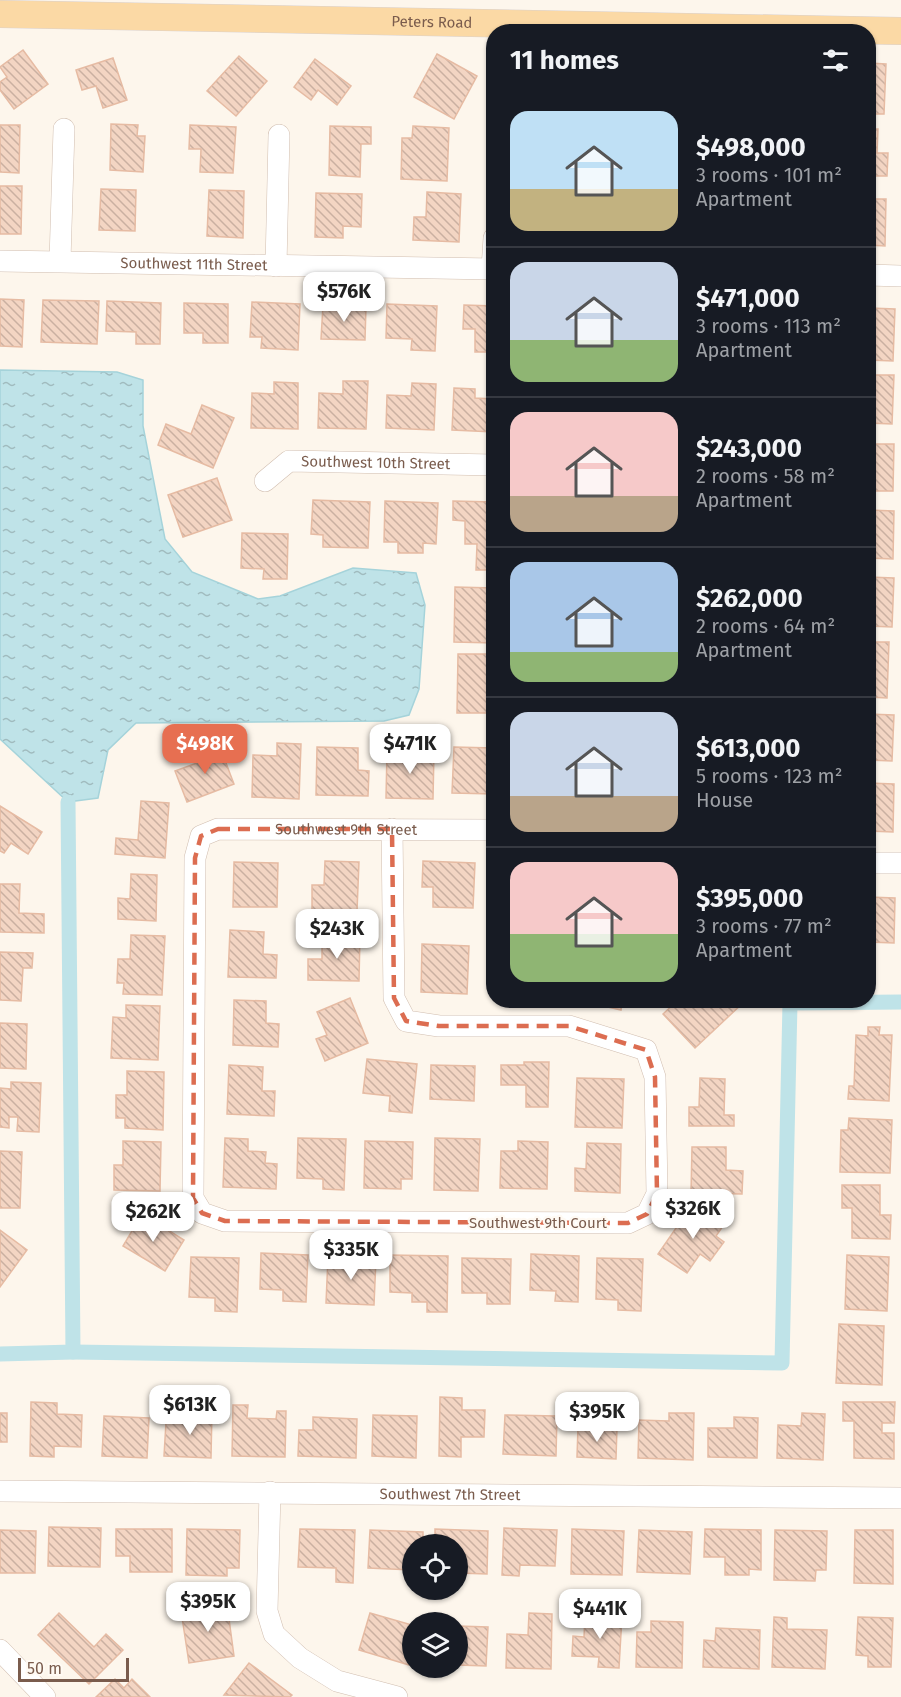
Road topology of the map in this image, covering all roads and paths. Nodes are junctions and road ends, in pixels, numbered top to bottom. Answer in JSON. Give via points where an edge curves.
{"nodes":[{"id":1,"x":0,"y":14,"type":"edge"},
{"id":2,"x":530,"y":24,"type":"edge"},
{"id":3,"x":876,"y":31,"type":"edge"},
{"id":4,"x":901,"y":31,"type":"edge"},
{"id":5,"x":64,"y":129,"type":"dead end"},
{"id":6,"x":279,"y":135,"type":"dead end"},
{"id":7,"x":0,"y":261,"type":"edge"},
{"id":8,"x":60,"y":261,"type":"junction"},
{"id":9,"x":276,"y":266,"type":"junction"},
{"id":10,"x":486,"y":269,"type":"edge"},
{"id":11,"x":876,"y":275,"type":"edge"},
{"id":12,"x":901,"y":276,"type":"edge"},
{"id":13,"x":486,"y":465,"type":"edge"},
{"id":14,"x":265,"y":481,"type":"dead end"},
{"id":15,"x":392,"y":829,"type":"junction"},
{"id":16,"x":486,"y":830,"type":"edge"},
{"id":17,"x":201,"y":836,"type":"joint"},
{"id":18,"x":876,"y":862,"type":"edge"},
{"id":19,"x":901,"y":863,"type":"edge"},
{"id":20,"x":0,"y":1491,"type":"edge"},
{"id":21,"x":270,"y":1492,"type":"junction"},
{"id":22,"x":901,"y":1498,"type":"edge"},
{"id":23,"x":0,"y":1650,"type":"edge"},
{"id":24,"x":45,"y":1697,"type":"edge"},
{"id":25,"x":397,"y":1697,"type":"edge"}],
"edges":[{"from":1,"to":2,"type":"main road","name":"Peters Road"},
{"from":3,"to":4,"type":"main road","name":"Peters Road"},
{"from":5,"to":8,"type":"street"},
{"from":6,"to":9,"type":"street"},
{"from":7,"to":8,"type":"street","name":"Southwest 11th Street"},
{"from":8,"to":9,"type":"street","name":"Southwest 11th Street"},
{"from":9,"to":10,"type":"street","name":"Southwest 11th Street"},
{"from":11,"to":12,"type":"street"},
{"from":13,"to":14,"type":"street","name":"Southwest 10th Street","via":[[289,461]]},
{"from":15,"to":16,"type":"street","name":"Southwest 9th Street"},
{"from":15,"to":17,"type":"street","name":"Southwest 9th Street","via":[[218,829]]},
{"from":15,"to":17,"type":"street","name":"Southwest 9th Court","via":[[394,998],[406,1021],[440,1026],[569,1026],[646,1050],[655,1077],[657,1194],[648,1214],[628,1223],[616,1223],[225,1221],[202,1213],[193,1198],[195,858]]},
{"from":18,"to":19,"type":"street"},
{"from":20,"to":21,"type":"street","name":"Southwest 7th Street"},
{"from":21,"to":22,"type":"street","name":"Southwest 7th Street"},
{"from":21,"to":25,"type":"street","via":[[267,1611],[274,1634],[300,1658],[337,1681]]},
{"from":23,"to":24,"type":"street"}]}
